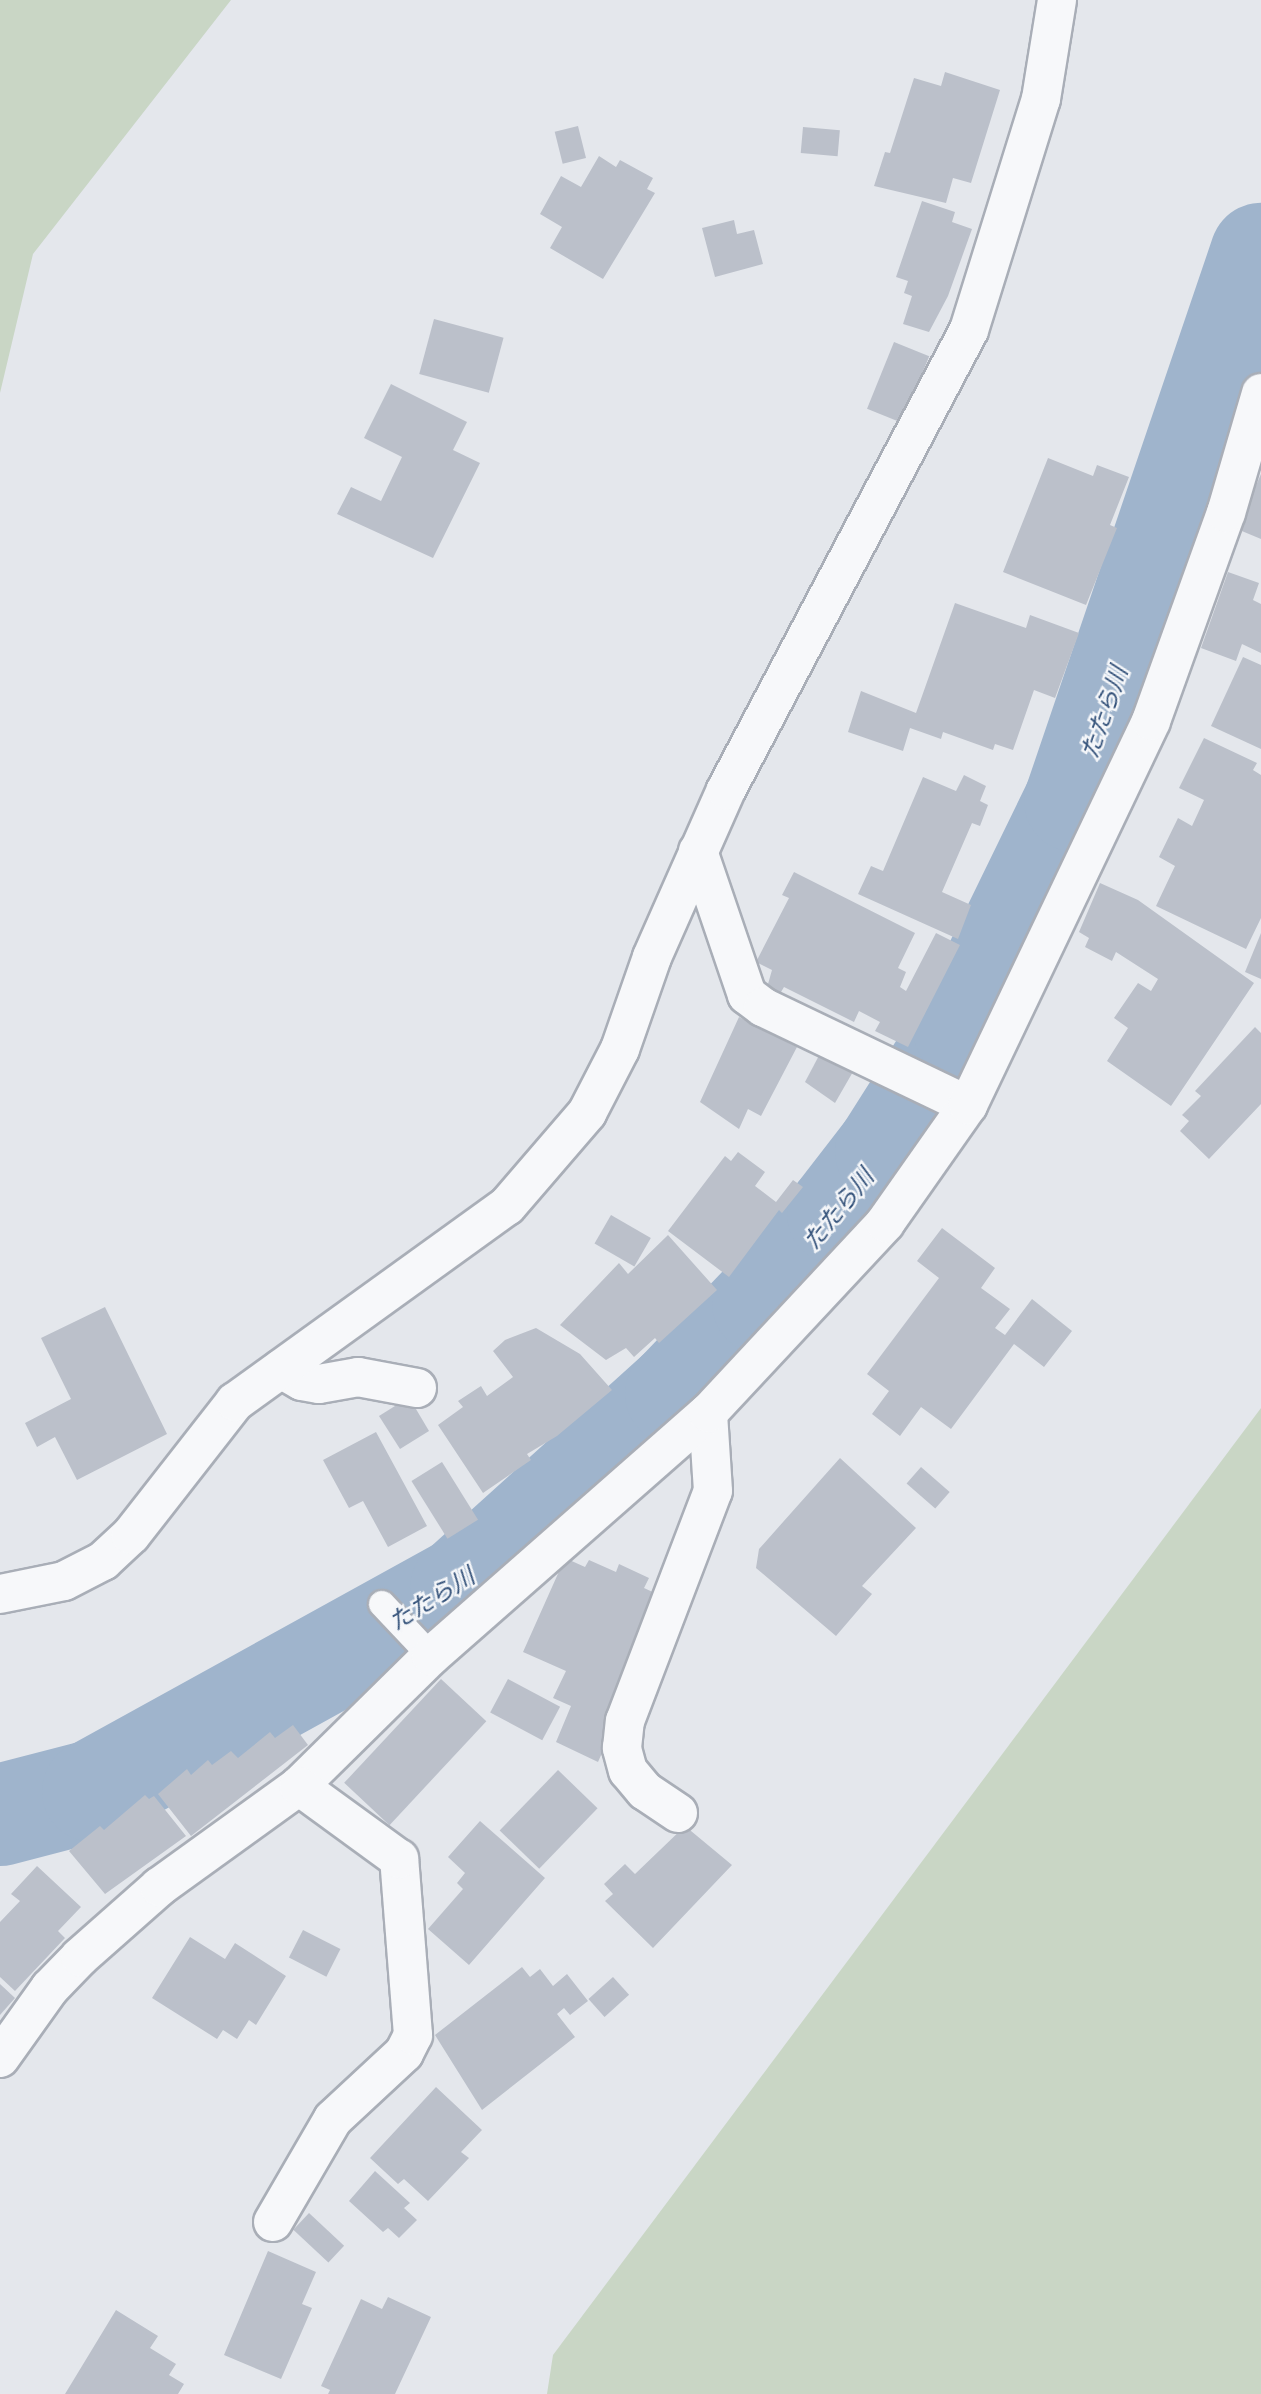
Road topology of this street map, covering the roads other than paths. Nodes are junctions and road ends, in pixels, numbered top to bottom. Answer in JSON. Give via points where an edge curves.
{"nodes":[{"id":1,"x":1057,"y":0,"type":"edge"},
{"id":2,"x":1261,"y":393,"type":"edge"},
{"id":3,"x":698,"y":851,"type":"junction"},
{"id":4,"x":962,"y":1101,"type":"junction"},
{"id":5,"x":281,"y":1370,"type":"junction"},
{"id":6,"x":417,"y":1388,"type":"dead end"},
{"id":7,"x":708,"y":1413,"type":"junction"},
{"id":8,"x":0,"y":1594,"type":"edge"},
{"id":9,"x":382,"y":1604,"type":"dead end"},
{"id":10,"x":426,"y":1651,"type":"junction"},
{"id":11,"x":299,"y":1786,"type":"junction"},
{"id":12,"x":678,"y":1813,"type":"dead end"},
{"id":13,"x":0,"y":2058,"type":"edge"},
{"id":14,"x":273,"y":2222,"type":"dead end"}],
"edges":[{"from":1,"to":3,"type":"street","via":[[1041,99],[969,330]]},
{"from":2,"to":4,"type":"street","via":[[1226,513],[1152,721]]},
{"from":3,"to":4,"type":"street","via":[[747,995],[763,1007]]},
{"from":3,"to":5,"type":"street","via":[[652,957],[620,1049],[587,1113],[555,1154],[507,1206]]},
{"from":4,"to":7,"type":"street","via":[[869,1242]]},
{"from":5,"to":6,"type":"street","via":[[311,1382],[358,1377]]},
{"from":5,"to":8,"type":"street","via":[[235,1402],[131,1535],[103,1561],[64,1581]]},
{"from":7,"to":10,"type":"street"},
{"from":7,"to":12,"type":"street","via":[[713,1491],[625,1721],[622,1748],[628,1771],[645,1791]]},
{"from":9,"to":10,"type":"lane"},
{"from":10,"to":11,"type":"street"},
{"from":11,"to":13,"type":"street","via":[[112,1926],[50,1988]]},
{"from":11,"to":14,"type":"street","via":[[399,1859],[413,2035],[404,2053],[333,2119]]}]}
